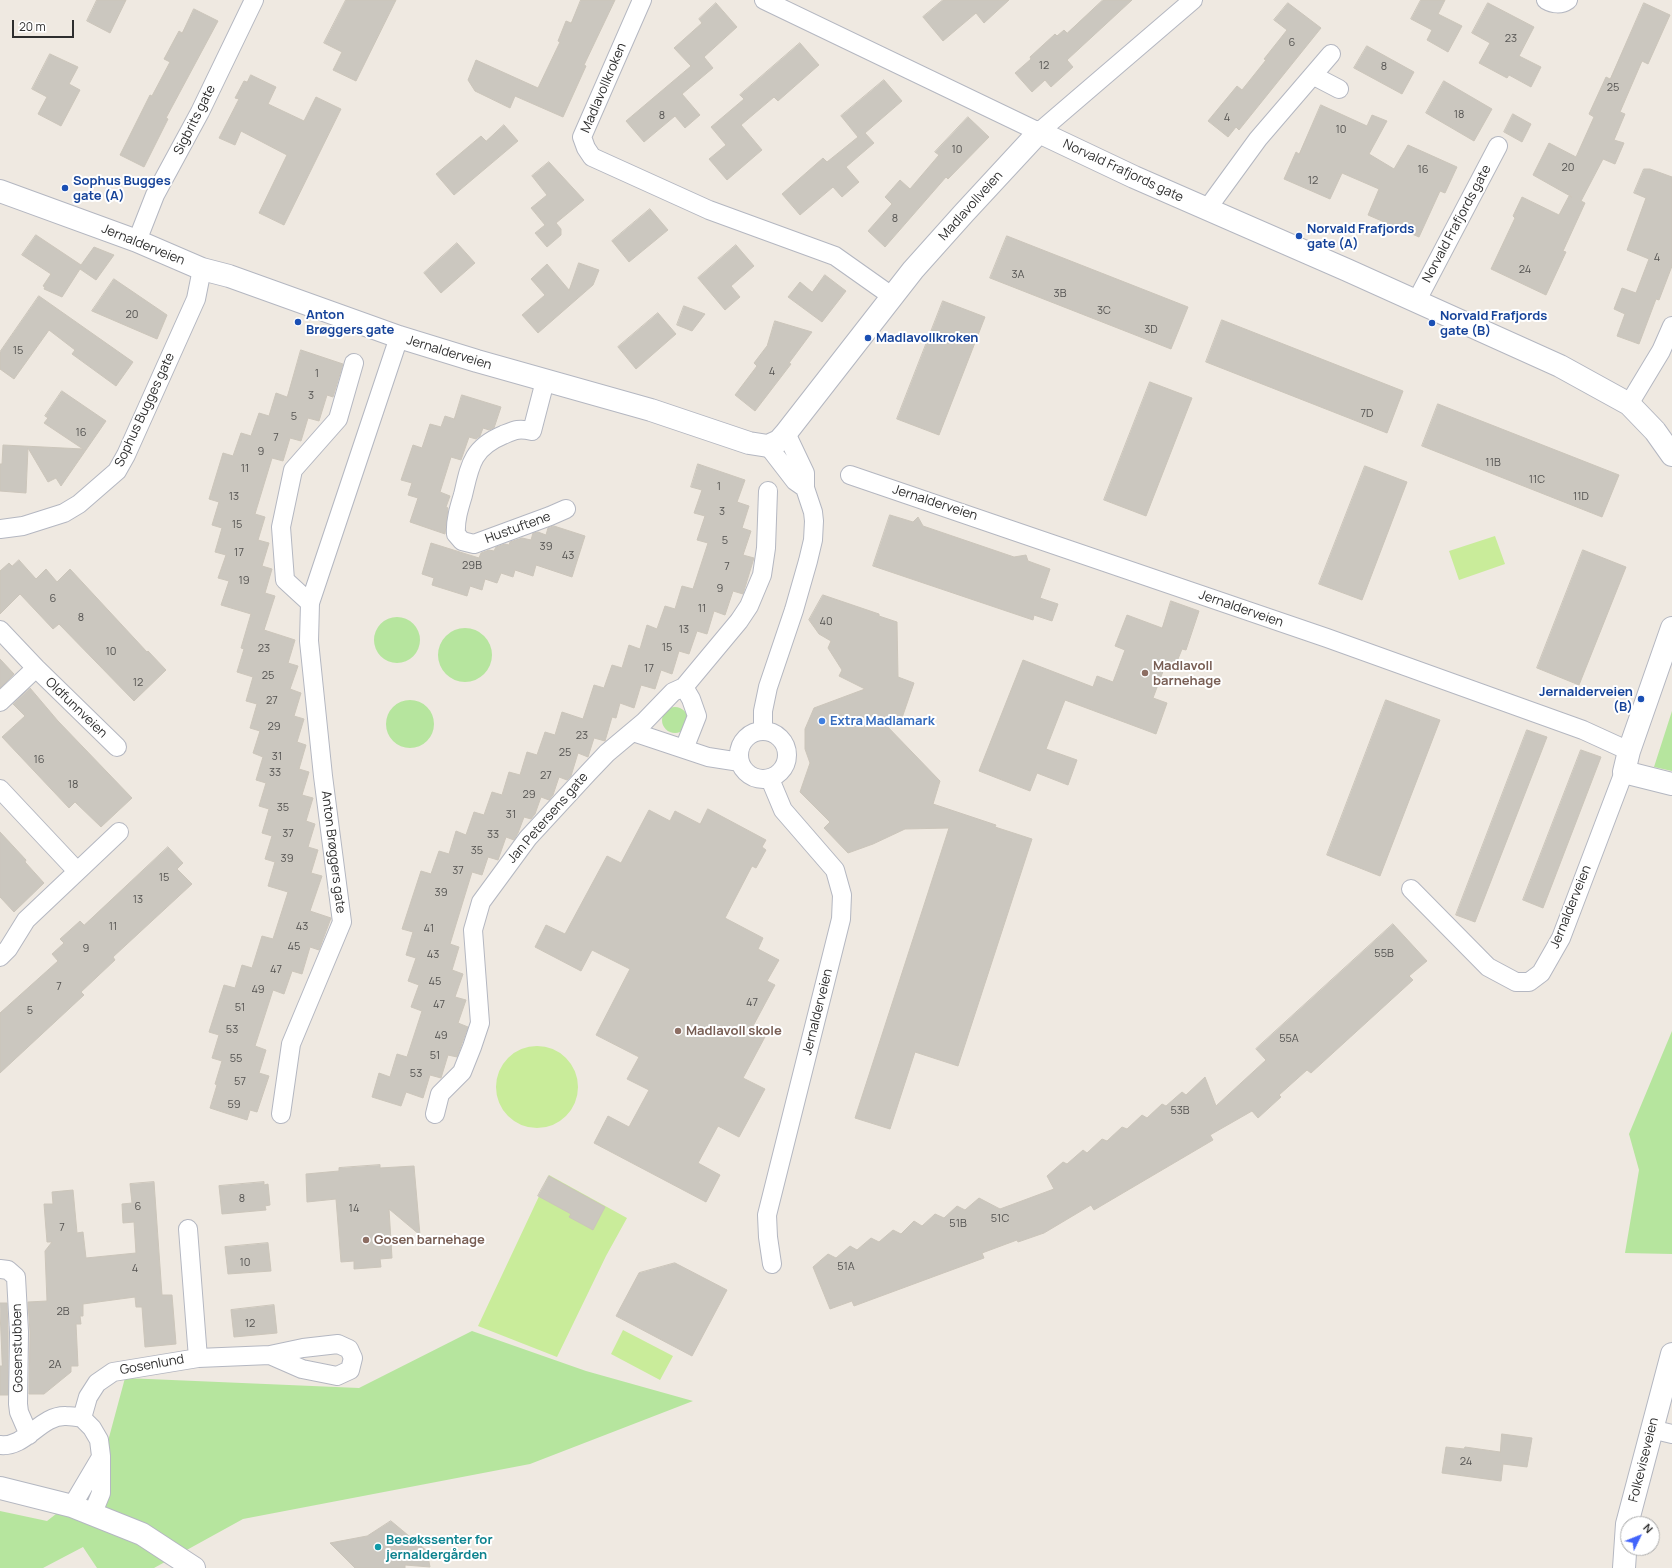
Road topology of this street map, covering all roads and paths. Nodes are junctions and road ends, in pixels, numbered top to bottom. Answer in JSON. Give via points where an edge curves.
{"nodes":[{"id":1,"x":254,"y":0,"type":"edge"},
{"id":2,"x":642,"y":0,"type":"edge"},
{"id":3,"x":764,"y":0,"type":"edge"},
{"id":4,"x":1193,"y":0,"type":"edge"},
{"id":5,"x":1546,"y":0,"type":"edge"},
{"id":6,"x":1568,"y":0,"type":"edge"},
{"id":7,"x":1331,"y":54,"type":"dead end"},
{"id":8,"x":1314,"y":76,"type":"junction"},
{"id":9,"x":1339,"y":89,"type":"dead end"},
{"id":10,"x":1040,"y":132,"type":"junction"},
{"id":11,"x":1498,"y":146,"type":"dead end"},
{"id":12,"x":0,"y":191,"type":"edge"},
{"id":13,"x":1207,"y":209,"type":"junction"},
{"id":14,"x":137,"y":241,"type":"junction"},
{"id":15,"x":202,"y":268,"type":"junction"},
{"id":16,"x":892,"y":297,"type":"junction"},
{"id":17,"x":1416,"y":302,"type":"junction"},
{"id":18,"x":1672,"y":326,"type":"edge"},
{"id":19,"x":399,"y":337,"type":"junction"},
{"id":20,"x":354,"y":363,"type":"dead end"},
{"id":21,"x":545,"y":381,"type":"junction"},
{"id":22,"x":1629,"y":404,"type":"junction"},
{"id":23,"x":778,"y":440,"type":"junction"},
{"id":24,"x":1672,"y":455,"type":"edge"},
{"id":25,"x":850,"y":475,"type":"dead end"},
{"id":26,"x":768,"y":491,"type":"dead end"},
{"id":27,"x":566,"y":509,"type":"dead end"},
{"id":28,"x":0,"y":529,"type":"edge"},
{"id":29,"x":310,"y":603,"type":"junction"},
{"id":30,"x":1672,"y":628,"type":"edge"},
{"id":31,"x":0,"y":630,"type":"edge"},
{"id":32,"x":36,"y":668,"type":"junction"},
{"id":33,"x":684,"y":687,"type":"junction"},
{"id":34,"x":0,"y":702,"type":"edge"},
{"id":35,"x":763,"y":730,"type":"junction"},
{"id":36,"x":633,"y":732,"type":"junction"},
{"id":37,"x":117,"y":747,"type":"dead end"},
{"id":38,"x":684,"y":749,"type":"junction"},
{"id":39,"x":1627,"y":761,"type":"junction"},
{"id":40,"x":740,"y":762,"type":"junction"},
{"id":41,"x":770,"y":779,"type":"junction"},
{"id":42,"x":1672,"y":784,"type":"edge"},
{"id":43,"x":0,"y":789,"type":"edge"},
{"id":44,"x":119,"y":832,"type":"dead end"},
{"id":45,"x":77,"y":871,"type":"junction"},
{"id":46,"x":1412,"y":889,"type":"dead end"},
{"id":47,"x":0,"y":957,"type":"edge"},
{"id":48,"x":280,"y":1114,"type":"dead end"},
{"id":49,"x":434,"y":1114,"type":"dead end"},
{"id":50,"x":188,"y":1229,"type":"dead end"},
{"id":51,"x":772,"y":1264,"type":"dead end"},
{"id":52,"x":0,"y":1269,"type":"edge"},
{"id":53,"x":1672,"y":1354,"type":"edge"},
{"id":54,"x":270,"y":1355,"type":"dead end"},
{"id":55,"x":198,"y":1358,"type":"junction"},
{"id":56,"x":82,"y":1418,"type":"junction"},
{"id":57,"x":1651,"y":1429,"type":"junction"},
{"id":58,"x":1672,"y":1434,"type":"edge"},
{"id":59,"x":29,"y":1435,"type":"junction"},
{"id":60,"x":0,"y":1446,"type":"edge"},
{"id":61,"x":101,"y":1456,"type":"junction"},
{"id":62,"x":0,"y":1488,"type":"edge"},
{"id":63,"x":72,"y":1506,"type":"junction"},
{"id":64,"x":92,"y":1515,"type":"junction"},
{"id":65,"x":166,"y":1568,"type":"edge"},
{"id":66,"x":194,"y":1568,"type":"edge"},
{"id":67,"x":1624,"y":1568,"type":"edge"}],
"edges":[{"from":1,"to":14,"type":"street","name":"Sigbrits gate","via":[[200,112],[156,195]]},
{"from":2,"to":16,"type":"street","name":"Madlavollkroken","via":[[582,136],[592,157],[709,210],[835,256]]},
{"from":3,"to":10,"type":"street"},
{"from":4,"to":10,"type":"street","name":"Madlavollveien"},
{"from":5,"to":6,"type":"street","via":[[1558,3]]},
{"from":7,"to":8,"type":"street"},
{"from":8,"to":9,"type":"street"},
{"from":8,"to":13,"type":"street","via":[[1258,139]]},
{"from":10,"to":13,"type":"street","name":"Norvald Frafjords gate"},
{"from":10,"to":16,"type":"street","name":"Madlavollveien","via":[[964,213]]},
{"from":11,"to":17,"type":"street","name":"Norvald Frafjords gate"},
{"from":12,"to":14,"type":"street","name":"Jernalderveien"},
{"from":13,"to":17,"type":"street","name":"Norvald Frafjords gate"},
{"from":14,"to":15,"type":"street","name":"Jernalderveien"},
{"from":15,"to":19,"type":"street","name":"Jernalderveien"},
{"from":15,"to":28,"type":"street","name":"Sophus Bugges gate","via":[[196,299],[117,471],[79,504],[64,513],[23,526]]},
{"from":16,"to":23,"type":"street","name":"Madlavollveien"},
{"from":17,"to":22,"type":"street","name":"Norvald Frafjords gate","via":[[1560,366]]},
{"from":18,"to":22,"type":"street","via":[[1661,351]]},
{"from":19,"to":21,"type":"street","name":"Jernalderveien"},
{"from":19,"to":29,"type":"street","name":"Anton Brøggers gate"},
{"from":20,"to":29,"type":"street","via":[[338,419],[293,470],[281,527],[285,580]]},
{"from":21,"to":23,"type":"street","name":"Jernalderveien","via":[[650,410],[749,443]]},
{"from":21,"to":27,"type":"street","name":"Hustuftene","via":[[532,431],[518,428],[489,441],[478,451],[469,470],[458,514],[456,534],[462,541],[474,544]]},
{"from":22,"to":24,"type":"street","name":"Norvald Frafjords gate","via":[[1655,431]]},
{"from":23,"to":35,"type":"street","via":[[805,473],[805,488],[813,512],[813,540],[794,610],[768,688],[763,711]]},
{"from":25,"to":39,"type":"street","name":"Jernalderveien","via":[[1352,647],[1583,730]]},
{"from":26,"to":33,"type":"street","name":"Jan Petersens gate","via":[[766,548],[762,575],[754,594],[739,621]]},
{"from":29,"to":48,"type":"street","name":"Anton Brøggers gate","via":[[309,641],[342,922],[291,1044]]},
{"from":30,"to":39,"type":"street"},
{"from":31,"to":32,"type":"street","name":"Oldfunnveien"},
{"from":32,"to":34,"type":"street","name":"Oldfunnveien"},
{"from":32,"to":37,"type":"street","name":"Oldfunnveien"},
{"from":33,"to":36,"type":"street","name":"Jan Petersens gate","via":[[673,692]]},
{"from":33,"to":38,"type":"street","via":[[697,716]]},
{"from":35,"to":40,"type":"street","via":[[753,732],[744,740],[739,750]]},
{"from":35,"to":41,"type":"street","via":[[778,735],[784,741],[788,752],[783,770]]},
{"from":36,"to":38,"type":"street"},
{"from":36,"to":49,"type":"street","name":"Jan Petersens gate","via":[[597,763],[528,838],[481,902],[473,930],[480,1023],[462,1072],[440,1094]]},
{"from":38,"to":40,"type":"street","via":[[708,757]]},
{"from":39,"to":42,"type":"street"},
{"from":39,"to":46,"type":"street","name":"Jernalderveien","via":[[1561,938],[1541,973],[1529,982],[1516,982],[1488,967]]},
{"from":40,"to":41,"type":"street","via":[[743,769],[752,776]]},
{"from":41,"to":51,"type":"street","name":"Jernalderveien","via":[[783,810],[835,870],[842,895],[841,919],[767,1215]]},
{"from":43,"to":45,"type":"street"},
{"from":44,"to":45,"type":"street"},
{"from":45,"to":47,"type":"street","via":[[26,920]]},
{"from":50,"to":55,"type":"street","name":"Gosenlund"},
{"from":52,"to":59,"type":"street","name":"Gosenstubben","via":[[8,1270],[16,1277],[19,1332],[18,1404]]},
{"from":53,"to":57,"type":"street","name":"Folkeviseveien"},
{"from":54,"to":55,"type":"street","name":"Gosenlund"},
{"from":55,"to":56,"type":"street","name":"Gosenlund","via":[[113,1372],[98,1383],[88,1397]]},
{"from":56,"to":59,"type":"street","via":[[53,1418]]},
{"from":56,"to":61,"type":"street","via":[[99,1440]]},
{"from":57,"to":58,"type":"street"},
{"from":57,"to":67,"type":"street","name":"Folkeviseveien","via":[[1628,1524]]},
{"from":59,"to":60,"type":"street","via":[[12,1445]]},
{"from":61,"to":63,"type":"street"},
{"from":61,"to":64,"type":"street","via":[[101,1493]]},
{"from":62,"to":63,"type":"street"},
{"from":63,"to":64,"type":"street"},
{"from":64,"to":65,"type":"street"},
{"from":64,"to":66,"type":"street","via":[[142,1534]]}]}
